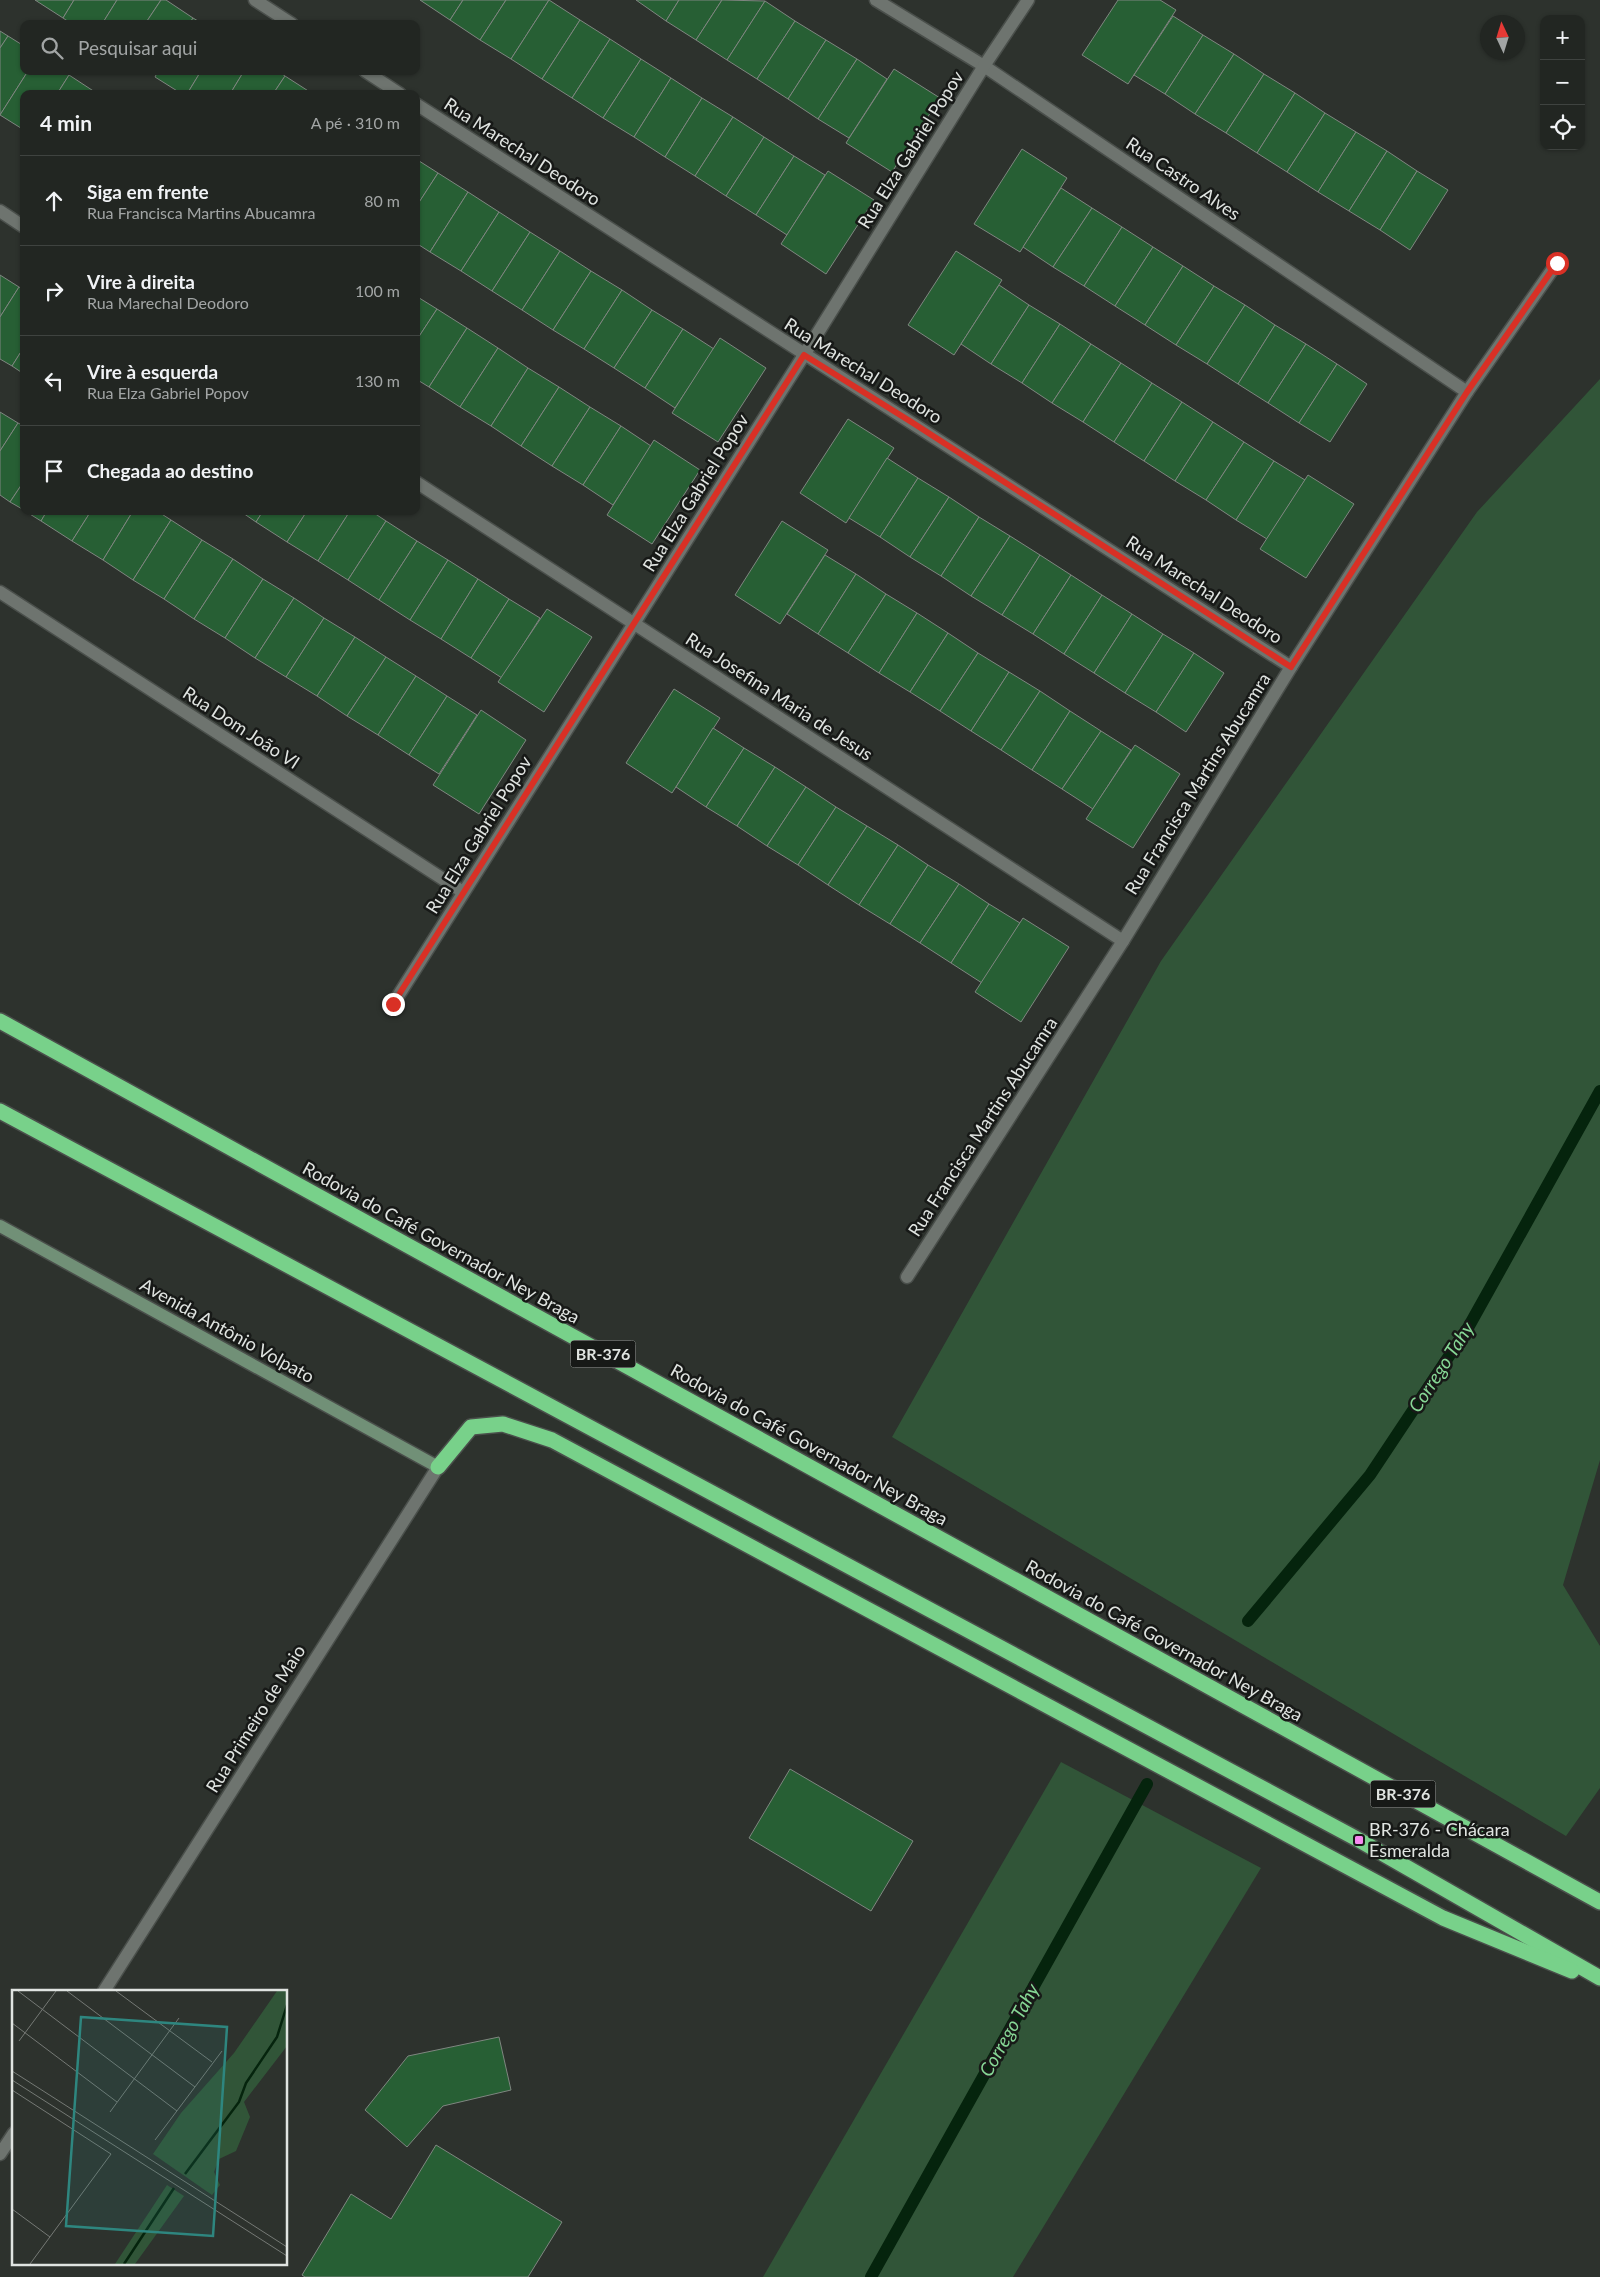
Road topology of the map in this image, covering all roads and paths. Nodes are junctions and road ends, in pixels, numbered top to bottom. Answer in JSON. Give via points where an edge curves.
{"nodes":[{"id":1,"x":255,"y":0,"type":"edge"},
{"id":2,"x":876,"y":0,"type":"edge"},
{"id":3,"x":1028,"y":0,"type":"edge"},
{"id":4,"x":286,"y":20,"type":"edge"},
{"id":5,"x":984,"y":66,"type":"junction"},
{"id":6,"x":371,"y":75,"type":"edge"},
{"id":7,"x":394,"y":90,"type":"edge"},
{"id":8,"x":420,"y":107,"type":"edge"},
{"id":9,"x":0,"y":212,"type":"edge"},
{"id":10,"x":20,"y":224,"type":"edge"},
{"id":11,"x":1557,"y":263,"type":"dead end"},
{"id":12,"x":804,"y":355,"type":"junction"},
{"id":13,"x":1467,"y":392,"type":"junction"},
{"id":14,"x":420,"y":485,"type":"edge"},
{"id":15,"x":0,"y":592,"type":"edge"},
{"id":16,"x":634,"y":623,"type":"junction"},
{"id":17,"x":1291,"y":667,"type":"junction"},
{"id":18,"x":463,"y":892,"type":"junction"},
{"id":19,"x":1123,"y":941,"type":"junction"},
{"id":20,"x":393,"y":1004,"type":"dead end"},
{"id":21,"x":0,"y":1021,"type":"edge"},
{"id":22,"x":0,"y":1111,"type":"edge"},
{"id":23,"x":0,"y":1226,"type":"edge"},
{"id":24,"x":907,"y":1277,"type":"dead end"},
{"id":25,"x":438,"y":1467,"type":"junction"},
{"id":26,"x":1600,"y":1902,"type":"edge"},
{"id":27,"x":1600,"y":1978,"type":"edge"},
{"id":28,"x":1600,"y":1984,"type":"edge"},
{"id":29,"x":105,"y":1990,"type":"edge"},
{"id":30,"x":12,"y":2136,"type":"edge"},
{"id":31,"x":0,"y":2154,"type":"edge"}],
"edges":[{"from":1,"to":4,"type":"street"},
{"from":2,"to":5,"type":"street","name":"Rua Castro Alves"},
{"from":3,"to":5,"type":"street","name":"Rua Elza Gabriel Popov"},
{"from":5,"to":12,"type":"street","name":"Rua Elza Gabriel Popov"},
{"from":5,"to":13,"type":"street","name":"Rua Castro Alves"},
{"from":6,"to":7,"type":"street"},
{"from":8,"to":12,"type":"street","name":"Rua Marechal Deodoro"},
{"from":9,"to":10,"type":"street"},
{"from":11,"to":13,"type":"street","name":"Rua Francisca Martins Abucamra"},
{"from":12,"to":16,"type":"street","name":"Rua Elza Gabriel Popov"},
{"from":12,"to":17,"type":"street","name":"Rua Marechal Deodoro"},
{"from":13,"to":17,"type":"street","name":"Rua Francisca Martins Abucamra"},
{"from":14,"to":16,"type":"street","name":"Rua Josefina Maria de Jesus"},
{"from":15,"to":18,"type":"street","name":"Rua Dom João VI"},
{"from":16,"to":18,"type":"street","name":"Rua Elza Gabriel Popov"},
{"from":16,"to":19,"type":"street","name":"Rua Josefina Maria de Jesus"},
{"from":17,"to":19,"type":"street","name":"Rua Francisca Martins Abucamra"},
{"from":18,"to":20,"type":"street","name":"Rua Elza Gabriel Popov"},
{"from":19,"to":24,"type":"street","name":"Rua Francisca Martins Abucamra"},
{"from":21,"to":26,"type":"highway","name":"Rodovia do Café Governador Ney Braga","number":"BR-376"},
{"from":22,"to":27,"type":"highway","via":[[1350,1835]]},
{"from":23,"to":25,"type":"street","name":"Avenida Antônio Volpato"},
{"from":25,"to":28,"type":"highway","via":[[471,1427],[503,1424],[552,1440],[1442,1918]]},
{"from":25,"to":29,"type":"street","name":"Rua Primeiro de Maio"},
{"from":30,"to":31,"type":"street"}]}
